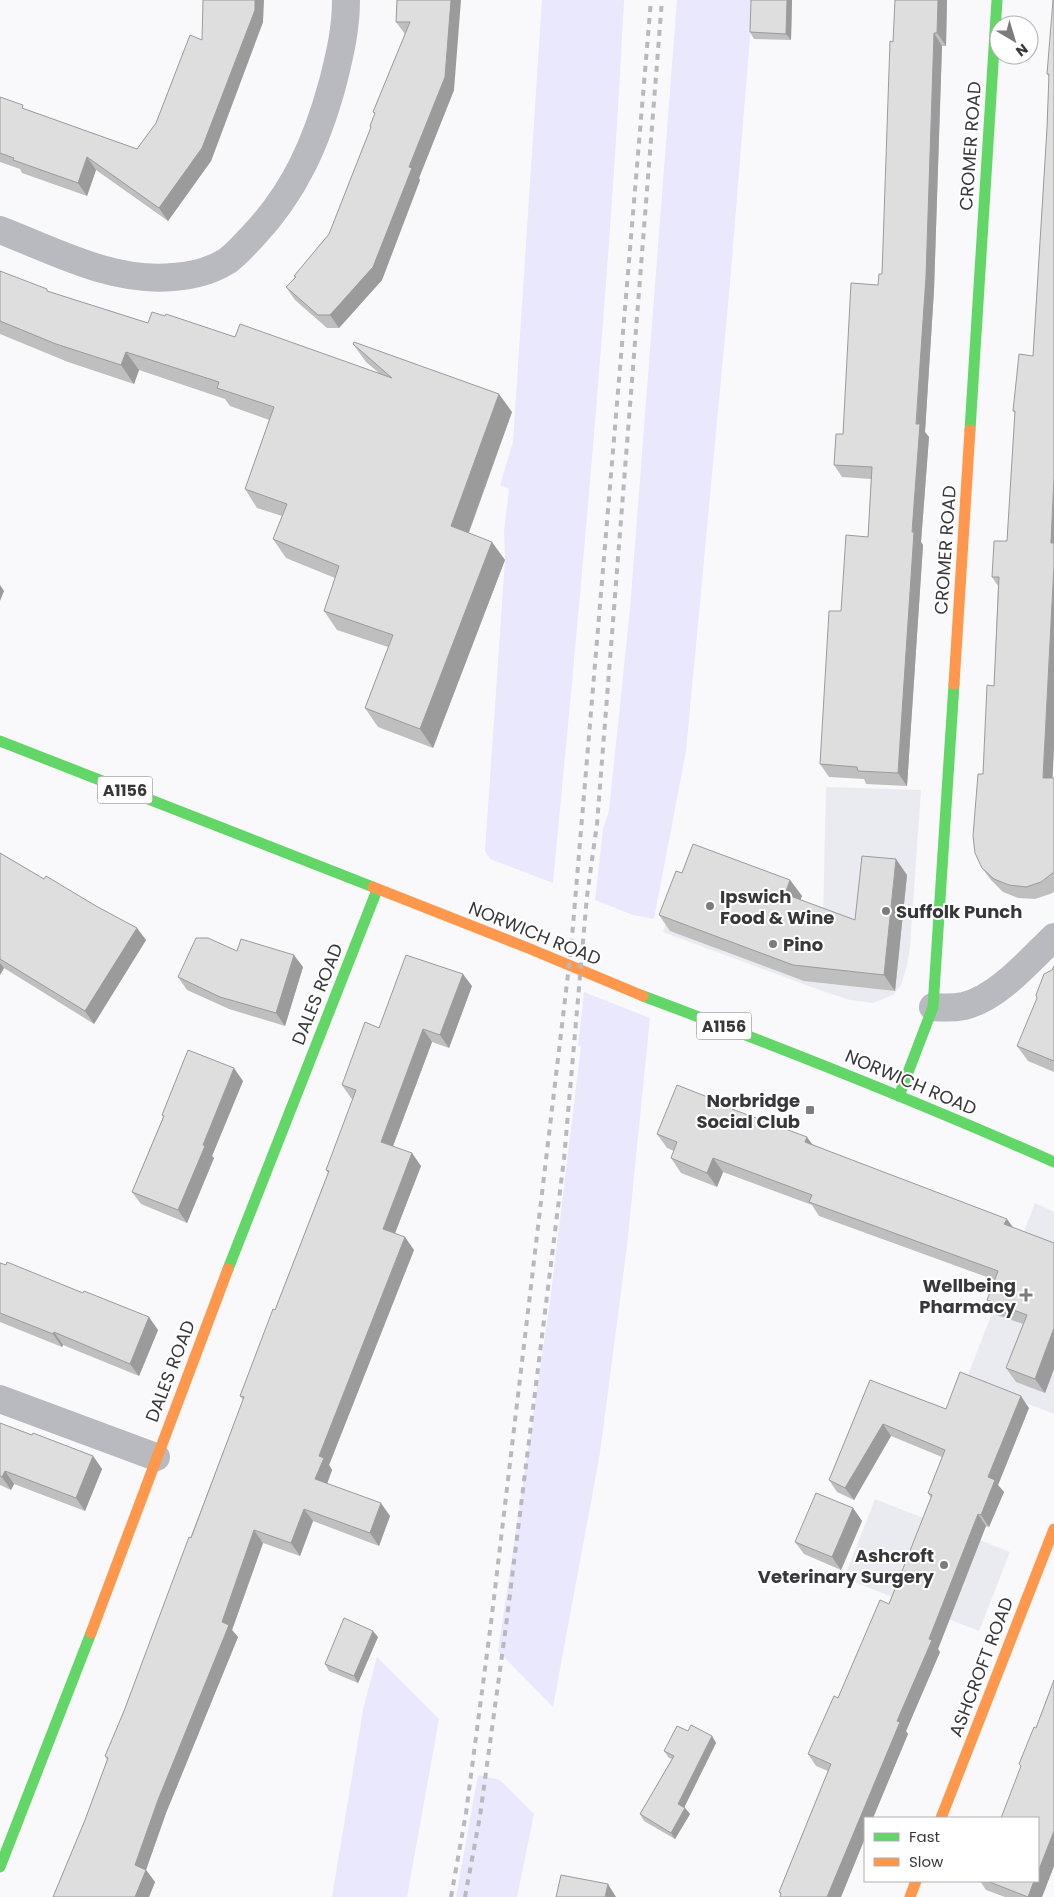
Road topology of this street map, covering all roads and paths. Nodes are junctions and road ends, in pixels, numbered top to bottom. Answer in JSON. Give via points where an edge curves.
{"nodes":[{"id":1,"x":346,"y":0,"type":"edge"},
{"id":2,"x":997,"y":0,"type":"edge"},
{"id":3,"x":0,"y":230,"type":"edge"},
{"id":4,"x":0,"y":741,"type":"edge"},
{"id":5,"x":377,"y":890,"type":"junction"},
{"id":6,"x":1054,"y":937,"type":"edge"},
{"id":7,"x":933,"y":1007,"type":"junction"},
{"id":8,"x":899,"y":1096,"type":"junction"},
{"id":9,"x":1054,"y":1162,"type":"edge"},
{"id":10,"x":0,"y":1399,"type":"edge"},
{"id":11,"x":156,"y":1457,"type":"junction"},
{"id":12,"x":1054,"y":1529,"type":"edge"},
{"id":13,"x":941,"y":1817,"type":"edge"},
{"id":14,"x":0,"y":1867,"type":"edge"},
{"id":15,"x":916,"y":1882,"type":"edge"},
{"id":16,"x":910,"y":1897,"type":"edge"}],
"edges":[{"from":1,"to":3,"type":"street","via":[[343,43],[317,133],[303,168],[266,223],[228,260],[192,275],[172,278],[124,275]]},
{"from":2,"to":7,"type":"street","name":"CROMER ROAD"},
{"from":4,"to":5,"type":"street","name":"NORWICH ROAD","number":"A1156"},
{"from":5,"to":8,"type":"street","name":"NORWICH ROAD","number":"A1156"},
{"from":5,"to":11,"type":"street","name":"DALES ROAD"},
{"from":6,"to":7,"type":"street","via":[[993,992],[966,1006]]},
{"from":7,"to":8,"type":"street","name":"CROMER ROAD"},
{"from":8,"to":9,"type":"street","name":"NORWICH ROAD","number":"A1156"},
{"from":10,"to":11,"type":"street"},
{"from":11,"to":14,"type":"street","name":"DALES ROAD","via":[[137,1514]]},
{"from":12,"to":13,"type":"street","name":"ASHCROFT ROAD"},
{"from":15,"to":16,"type":"street"}]}
